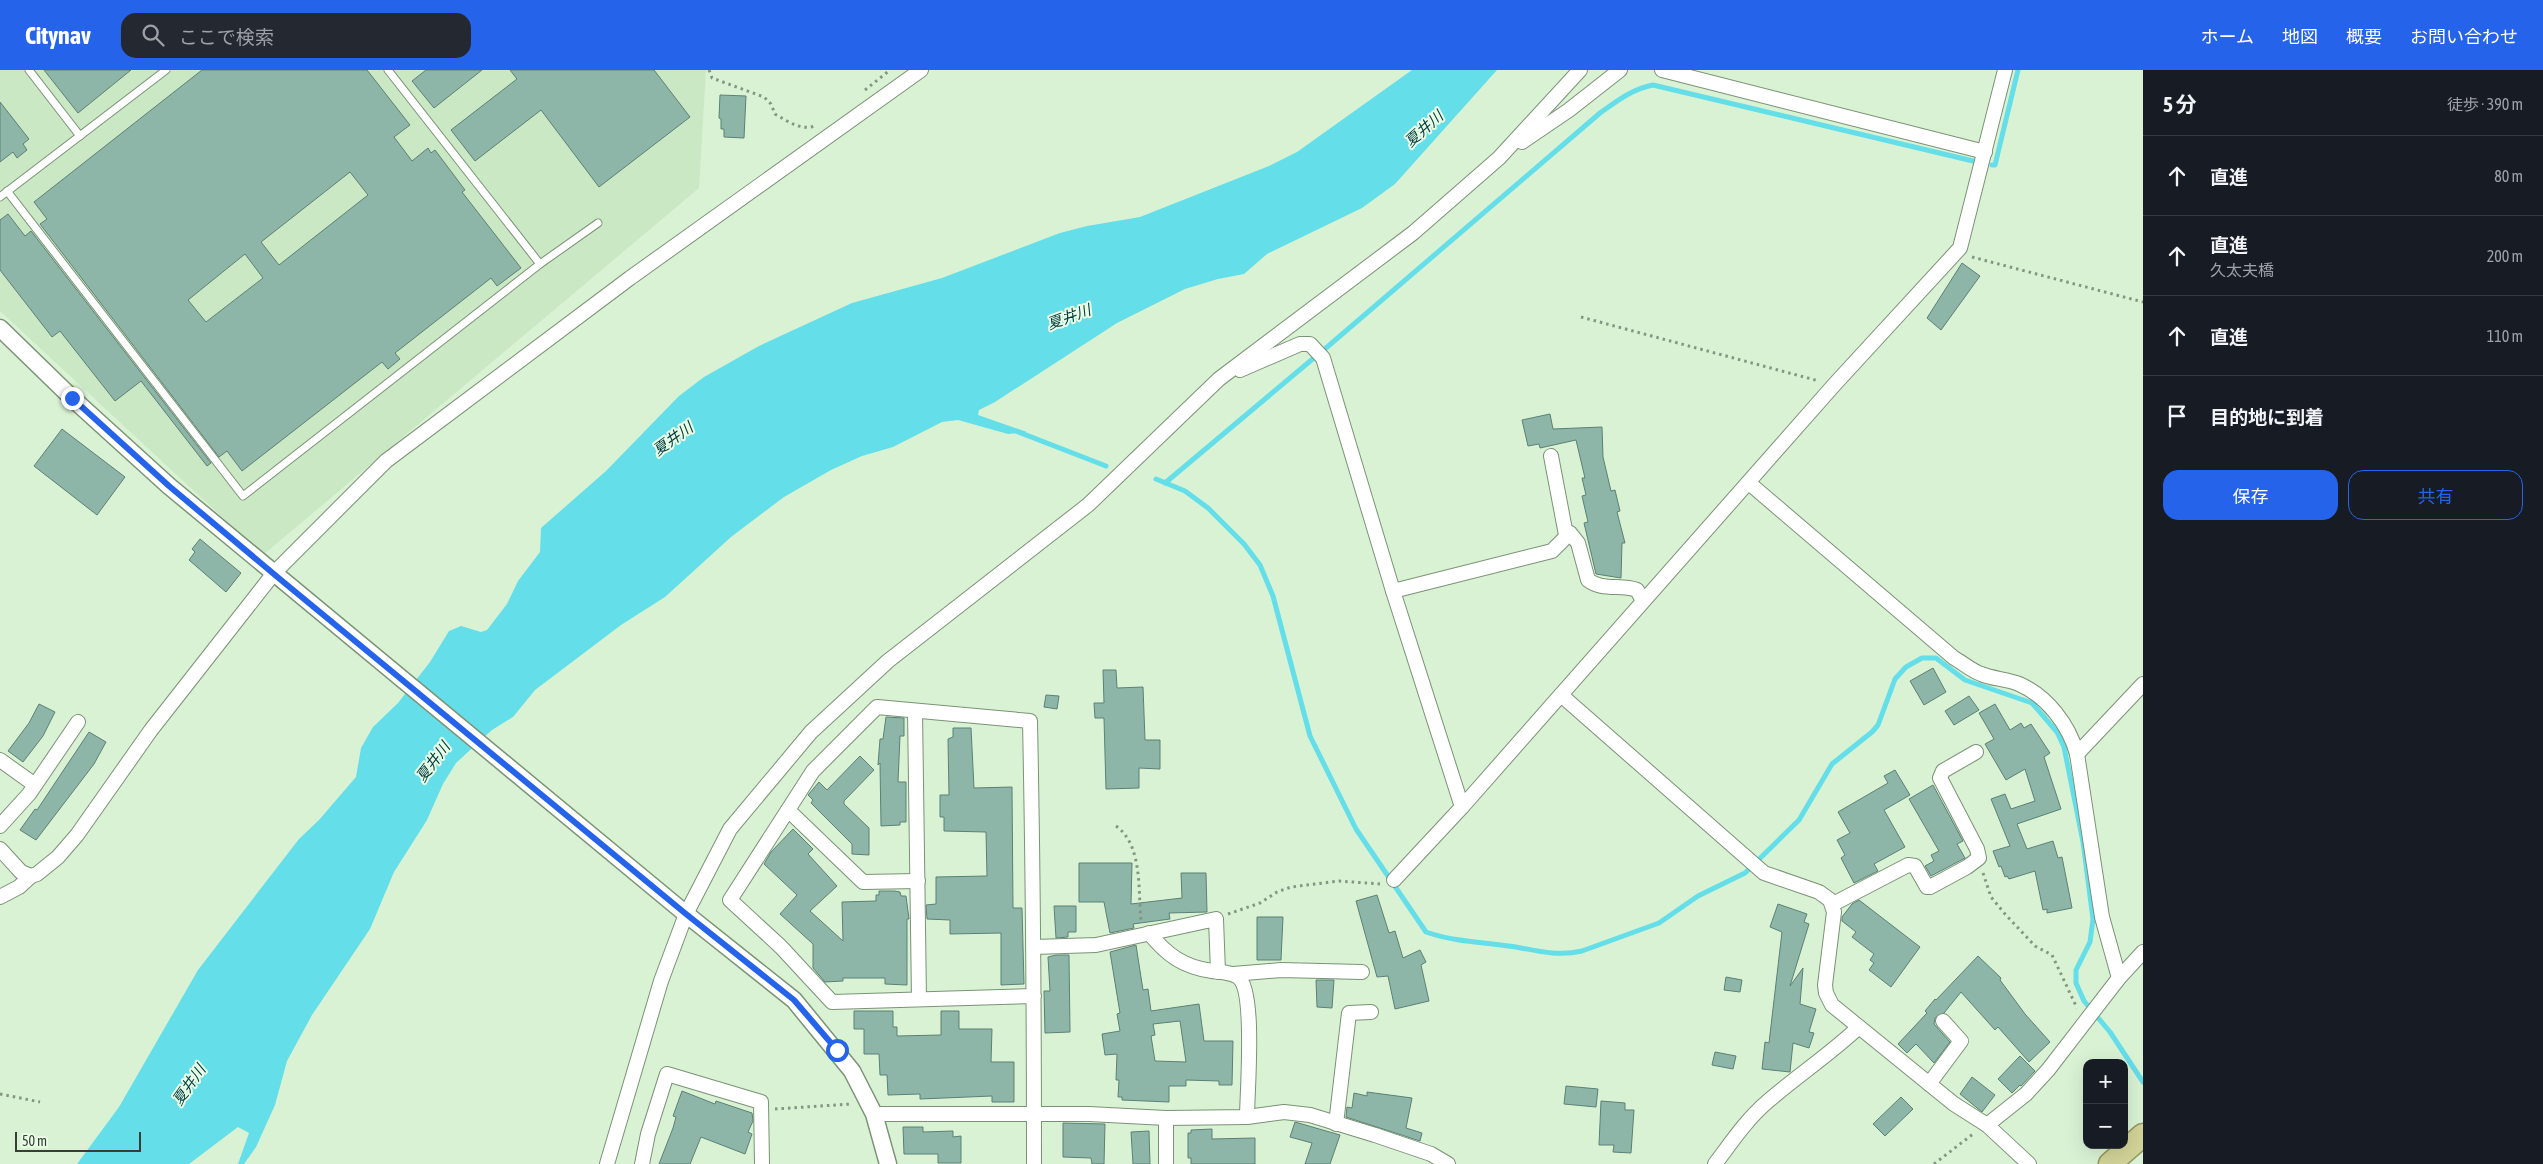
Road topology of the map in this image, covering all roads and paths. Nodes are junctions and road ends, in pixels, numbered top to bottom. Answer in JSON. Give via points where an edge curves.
{"nodes":[{"id":1,"x":29,"y":70,"type":"edge"},
{"id":2,"x":166,"y":70,"type":"edge"},
{"id":3,"x":388,"y":70,"type":"edge"},
{"id":4,"x":709,"y":70,"type":"edge"},
{"id":5,"x":890,"y":70,"type":"edge"},
{"id":6,"x":921,"y":70,"type":"edge"},
{"id":7,"x":1580,"y":70,"type":"edge"},
{"id":8,"x":1620,"y":70,"type":"edge"},
{"id":9,"x":1662,"y":70,"type":"edge"},
{"id":10,"x":2005,"y":70,"type":"edge"},
{"id":11,"x":860,"y":93,"type":"dead end"},
{"id":12,"x":818,"y":125,"type":"dead end"},
{"id":13,"x":80,"y":136,"type":"junction"},
{"id":14,"x":1985,"y":152,"type":"junction"},
{"id":15,"x":1499,"y":158,"type":"junction"},
{"id":16,"x":7,"y":191,"type":"junction"},
{"id":17,"x":0,"y":196,"type":"edge"},
{"id":18,"x":598,"y":223,"type":"dead end"},
{"id":19,"x":1960,"y":248,"type":"junction"},
{"id":20,"x":540,"y":264,"type":"junction"},
{"id":21,"x":2143,"y":302,"type":"edge"},
{"id":22,"x":1581,"y":317,"type":"dead end"},
{"id":23,"x":0,"y":328,"type":"edge"},
{"id":24,"x":1219,"y":379,"type":"junction"},
{"id":25,"x":1834,"y":385,"type":"junction"},
{"id":26,"x":1551,"y":456,"type":"dead end"},
{"id":27,"x":1749,"y":483,"type":"junction"},
{"id":28,"x":1566,"y":534,"type":"junction"},
{"id":29,"x":278,"y":577,"type":"junction"},
{"id":30,"x":1393,"y":591,"type":"junction"},
{"id":31,"x":1643,"y":601,"type":"junction"},
{"id":32,"x":2143,"y":684,"type":"edge"},
{"id":33,"x":1561,"y":695,"type":"junction"},
{"id":34,"x":915,"y":711,"type":"junction"},
{"id":35,"x":78,"y":722,"type":"dead end"},
{"id":36,"x":1976,"y":752,"type":"dead end"},
{"id":37,"x":2077,"y":754,"type":"junction"},
{"id":38,"x":0,"y":760,"type":"edge"},
{"id":39,"x":35,"y":785,"type":"junction"},
{"id":40,"x":1462,"y":807,"type":"junction"},
{"id":41,"x":788,"y":810,"type":"junction"},
{"id":42,"x":0,"y":826,"type":"edge"},
{"id":43,"x":1116,"y":826,"type":"dead end"},
{"id":44,"x":0,"y":849,"type":"edge"},
{"id":45,"x":1979,"y":858,"type":"junction"},
{"id":46,"x":31,"y":876,"type":"junction"},
{"id":47,"x":918,"y":881,"type":"junction"},
{"id":48,"x":1389,"y":881,"type":"joint"},
{"id":49,"x":0,"y":897,"type":"edge"},
{"id":50,"x":1833,"y":904,"type":"junction"},
{"id":51,"x":684,"y":911,"type":"junction"},
{"id":52,"x":1216,"y":919,"type":"junction"},
{"id":53,"x":1146,"y":934,"type":"junction"},
{"id":54,"x":1034,"y":946,"type":"junction"},
{"id":55,"x":2143,"y":952,"type":"edge"},
{"id":56,"x":1218,"y":972,"type":"junction"},
{"id":57,"x":1362,"y":972,"type":"dead end"},
{"id":58,"x":1233,"y":974,"type":"junction"},
{"id":59,"x":2119,"y":978,"type":"junction"},
{"id":60,"x":1034,"y":996,"type":"junction"},
{"id":61,"x":920,"y":999,"type":"junction"},
{"id":62,"x":1371,"y":1012,"type":"dead end"},
{"id":63,"x":2089,"y":1017,"type":"junction"},
{"id":64,"x":1943,"y":1021,"type":"dead end"},
{"id":65,"x":1859,"y":1028,"type":"junction"},
{"id":66,"x":1929,"y":1084,"type":"junction"},
{"id":67,"x":0,"y":1094,"type":"edge"},
{"id":68,"x":40,"y":1102,"type":"dead end"},
{"id":69,"x":871,"y":1109,"type":"junction"},
{"id":70,"x":762,"y":1110,"type":"junction"},
{"id":71,"x":1034,"y":1114,"type":"junction"},
{"id":72,"x":1247,"y":1117,"type":"junction"},
{"id":73,"x":1166,"y":1118,"type":"junction"},
{"id":74,"x":1336,"y":1124,"type":"junction"},
{"id":75,"x":1987,"y":1125,"type":"junction"},
{"id":76,"x":2143,"y":1135,"type":"edge"},
{"id":77,"x":608,"y":1164,"type":"edge"},
{"id":78,"x":642,"y":1164,"type":"edge"},
{"id":79,"x":762,"y":1164,"type":"edge"},
{"id":80,"x":888,"y":1164,"type":"edge"},
{"id":81,"x":1034,"y":1164,"type":"edge"},
{"id":82,"x":1166,"y":1164,"type":"edge"},
{"id":83,"x":1448,"y":1164,"type":"edge"},
{"id":84,"x":1715,"y":1164,"type":"edge"},
{"id":85,"x":1934,"y":1164,"type":"edge"},
{"id":86,"x":2029,"y":1164,"type":"edge"},
{"id":87,"x":2110,"y":1164,"type":"edge"}],
"edges":[{"from":1,"to":13,"type":"lane"},
{"from":2,"to":13,"type":"lane"},
{"from":3,"to":20,"type":"lane"},
{"from":4,"to":12,"type":"path","via":[[712,78],[764,97],[775,114],[792,124],[803,128]]},
{"from":5,"to":11,"type":"path"},
{"from":6,"to":29,"type":"street","via":[[630,278],[386,461]]},
{"from":7,"to":15,"type":"street"},
{"from":8,"to":15,"type":"street"},
{"from":9,"to":14,"type":"street"},
{"from":10,"to":14,"type":"street"},
{"from":13,"to":16,"type":"lane"},
{"from":14,"to":19,"type":"street"},
{"from":15,"to":24,"type":"street","via":[[1413,232]]},
{"from":16,"to":17,"type":"lane"},
{"from":16,"to":20,"type":"lane","via":[[243,496]]},
{"from":18,"to":20,"type":"lane"},
{"from":19,"to":21,"type":"path","via":[[1971,257]]},
{"from":19,"to":25,"type":"street"},
{"from":22,"to":25,"type":"path"},
{"from":23,"to":29,"type":"street","via":[[122,444]]},
{"from":24,"to":30,"type":"street","via":[[1300,344],[1310,344],[1317,350],[1323,358]]},
{"from":24,"to":51,"type":"street","via":[[1088,505],[888,661],[811,732],[730,829]]},
{"from":25,"to":27,"type":"street"},
{"from":26,"to":28,"type":"street"},
{"from":27,"to":31,"type":"street"},
{"from":27,"to":37,"type":"street","via":[[1954,658],[1980,674],[2017,683],[2042,697],[2065,726]]},
{"from":28,"to":30,"type":"street","via":[[1552,551]]},
{"from":28,"to":31,"type":"street","via":[[1570,533],[1578,543],[1588,580],[1597,586],[1637,590]]},
{"from":29,"to":46,"type":"street","via":[[150,730],[77,835],[58,857]]},
{"from":29,"to":51,"type":"street"},
{"from":30,"to":40,"type":"street"},
{"from":31,"to":33,"type":"street"},
{"from":32,"to":37,"type":"street"},
{"from":33,"to":40,"type":"street"},
{"from":33,"to":50,"type":"street","via":[[1764,873],[1819,892]]},
{"from":34,"to":41,"type":"street","via":[[877,707],[813,771]]},
{"from":34,"to":47,"type":"street"},
{"from":34,"to":54,"type":"street","via":[[1030,721]]},
{"from":35,"to":39,"type":"street"},
{"from":36,"to":45,"type":"street","via":[[1941,772],[1940,778]]},
{"from":37,"to":59,"type":"street","via":[[2102,917]]},
{"from":38,"to":39,"type":"street"},
{"from":39,"to":42,"type":"street"},
{"from":40,"to":48,"type":"street"},
{"from":41,"to":47,"type":"street","via":[[863,882]]},
{"from":41,"to":61,"type":"street","via":[[730,900],[781,946],[832,1002]]},
{"from":43,"to":53,"type":"path","via":[[1134,851]]},
{"from":44,"to":46,"type":"street","via":[[21,872]]},
{"from":45,"to":50,"type":"street","via":[[1930,887],[1915,866],[1908,865]]},
{"from":45,"to":63,"type":"path","via":[[1992,897],[2022,934],[2052,955],[2077,1008]]},
{"from":46,"to":49,"type":"street"},
{"from":47,"to":61,"type":"street"},
{"from":48,"to":52,"type":"path","via":[[1339,881],[1291,887],[1260,903]]},
{"from":50,"to":65,"type":"street","via":[[1826,993],[1832,1005]]},
{"from":51,"to":69,"type":"street","via":[[794,1000],[852,1071]]},
{"from":51,"to":77,"type":"street"},
{"from":52,"to":53,"type":"street"},
{"from":52,"to":56,"type":"street"},
{"from":53,"to":54,"type":"street","via":[[1096,945]]},
{"from":53,"to":56,"type":"street","via":[[1178,961],[1195,969]]},
{"from":54,"to":60,"type":"street"},
{"from":55,"to":59,"type":"street"},
{"from":56,"to":58,"type":"street"},
{"from":57,"to":58,"type":"street","via":[[1281,970]]},
{"from":58,"to":72,"type":"street","via":[[1244,984],[1249,1016]]},
{"from":59,"to":63,"type":"street"},
{"from":60,"to":61,"type":"street"},
{"from":60,"to":71,"type":"street"},
{"from":62,"to":74,"type":"street","via":[[1349,1013]]},
{"from":63,"to":75,"type":"street","via":[[2037,1082]]},
{"from":64,"to":66,"type":"street","via":[[1961,1041]]},
{"from":65,"to":66,"type":"street"},
{"from":65,"to":84,"type":"street","via":[[1767,1102]]},
{"from":66,"to":75,"type":"street"},
{"from":67,"to":68,"type":"path"},
{"from":69,"to":70,"type":"path"},
{"from":69,"to":71,"type":"street"},
{"from":69,"to":80,"type":"street"},
{"from":70,"to":78,"type":"street","via":[[762,1102],[667,1074]]},
{"from":70,"to":79,"type":"street"},
{"from":71,"to":73,"type":"street"},
{"from":71,"to":81,"type":"street"},
{"from":72,"to":73,"type":"street"},
{"from":72,"to":74,"type":"street","via":[[1284,1112],[1310,1115]]},
{"from":73,"to":82,"type":"street"},
{"from":74,"to":83,"type":"street","via":[[1416,1149]]},
{"from":75,"to":85,"type":"path"},
{"from":75,"to":86,"type":"street"},
{"from":76,"to":87,"type":"highway"}]}
